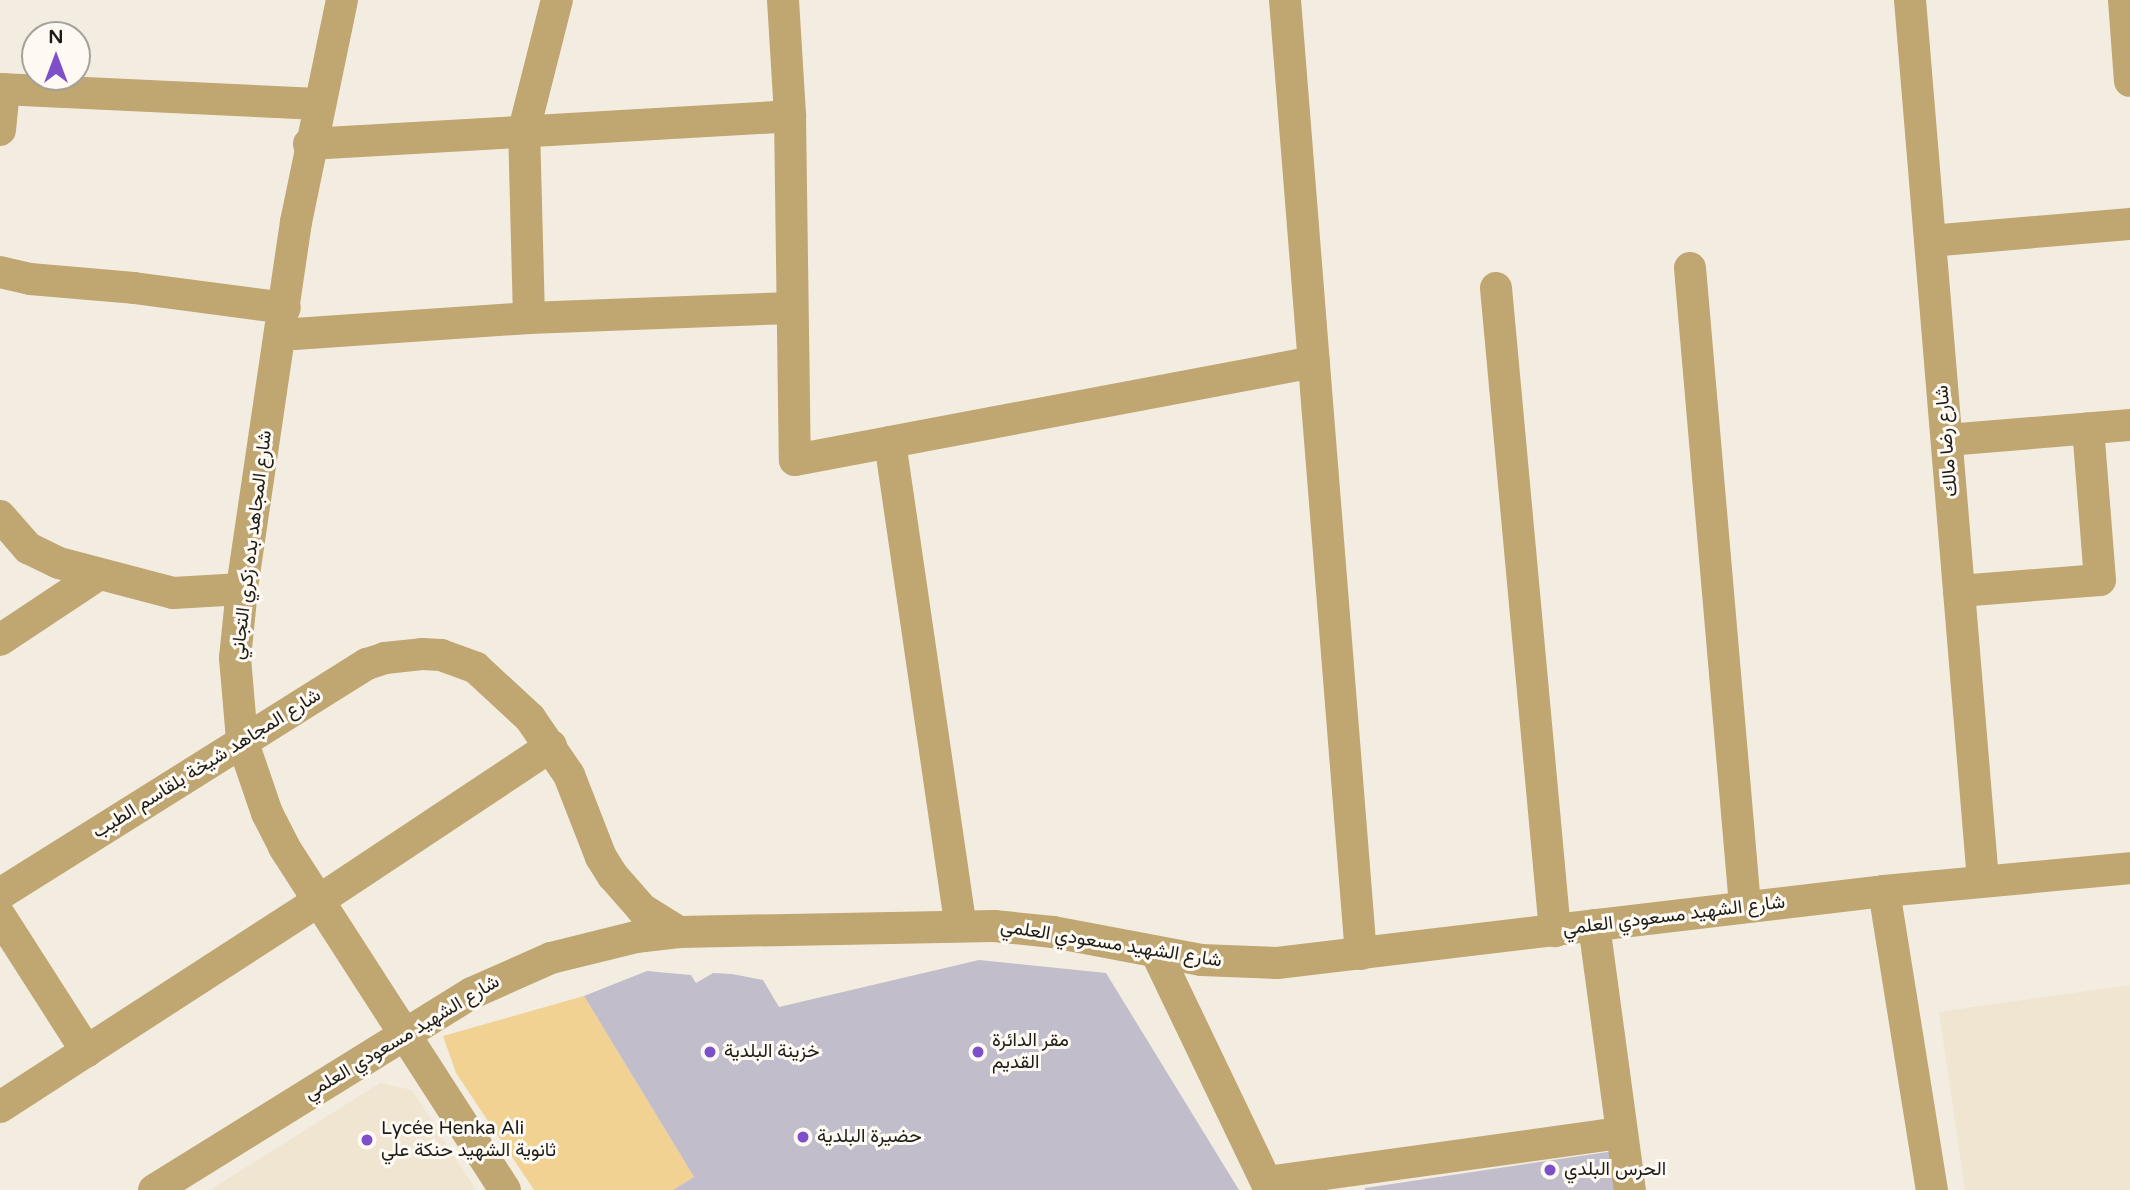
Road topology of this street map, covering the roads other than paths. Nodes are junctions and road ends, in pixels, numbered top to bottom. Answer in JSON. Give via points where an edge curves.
{"nodes":[{"id":1,"x":342,"y":0,"type":"edge"},
{"id":2,"x":557,"y":0,"type":"edge"},
{"id":3,"x":783,"y":0,"type":"edge"},
{"id":4,"x":1285,"y":0,"type":"edge"},
{"id":5,"x":1910,"y":0,"type":"edge"},
{"id":6,"x":2124,"y":0,"type":"edge"},
{"id":7,"x":2130,"y":81,"type":"edge"},
{"id":8,"x":2,"y":89,"type":"edge"},
{"id":9,"x":318,"y":104,"type":"junction"},
{"id":10,"x":790,"y":116,"type":"junction"},
{"id":11,"x":0,"y":130,"type":"edge"},
{"id":12,"x":524,"y":130,"type":"junction"},
{"id":13,"x":309,"y":144,"type":"junction"},
{"id":14,"x":2130,"y":223,"type":"edge"},
{"id":15,"x":1930,"y":241,"type":"junction"},
{"id":16,"x":1690,"y":268,"type":"dead end"},
{"id":17,"x":15,"y":275,"type":"edge"},
{"id":18,"x":1496,"y":288,"type":"dead end"},
{"id":19,"x":0,"y":293,"type":"edge"},
{"id":20,"x":792,"y":308,"type":"junction"},
{"id":21,"x":529,"y":318,"type":"junction"},
{"id":22,"x":282,"y":322,"type":"junction"},
{"id":23,"x":1314,"y":362,"type":"junction"},
{"id":24,"x":2130,"y":425,"type":"edge"},
{"id":25,"x":2088,"y":428,"type":"junction"},
{"id":26,"x":1947,"y":440,"type":"junction"},
{"id":27,"x":890,"y":442,"type":"junction"},
{"id":28,"x":0,"y":516,"type":"edge"},
{"id":29,"x":98,"y":575,"type":"junction"},
{"id":30,"x":242,"y":589,"type":"junction"},
{"id":31,"x":1959,"y":591,"type":"junction"},
{"id":32,"x":0,"y":640,"type":"edge"},
{"id":33,"x":242,"y":740,"type":"junction"},
{"id":34,"x":551,"y":746,"type":"junction"},
{"id":35,"x":2130,"y":869,"type":"edge"},
{"id":36,"x":1983,"y":881,"type":"junction"},
{"id":37,"x":1884,"y":891,"type":"junction"},
{"id":38,"x":0,"y":894,"type":"edge"},
{"id":39,"x":318,"y":901,"type":"junction"},
{"id":40,"x":1745,"y":906,"type":"junction"},
{"id":41,"x":0,"y":916,"type":"edge"},
{"id":42,"x":1594,"y":925,"type":"junction"},
{"id":43,"x":961,"y":926,"type":"junction"},
{"id":44,"x":1555,"y":931,"type":"junction"},
{"id":45,"x":679,"y":932,"type":"junction"},
{"id":46,"x":1156,"y":953,"type":"junction"},
{"id":47,"x":1361,"y":954,"type":"junction"},
{"id":48,"x":403,"y":1034,"type":"junction"},
{"id":49,"x":87,"y":1052,"type":"junction"},
{"id":50,"x":0,"y":1107,"type":"edge"},
{"id":51,"x":1621,"y":1133,"type":"junction"},
{"id":52,"x":1268,"y":1186,"type":"edge"},
{"id":53,"x":153,"y":1190,"type":"edge"},
{"id":54,"x":505,"y":1190,"type":"edge"},
{"id":55,"x":1630,"y":1190,"type":"edge"},
{"id":56,"x":1932,"y":1190,"type":"edge"}],
"edges":[{"from":1,"to":9,"type":"street","name":"شارع المجاهد بده زكري التجاني"},
{"from":2,"to":12,"type":"street"},
{"from":3,"to":10,"type":"street"},
{"from":4,"to":23,"type":"street"},
{"from":5,"to":15,"type":"street","name":"شارع رضا مالك"},
{"from":6,"to":7,"type":"street"},
{"from":8,"to":9,"type":"street"},
{"from":8,"to":11,"type":"street"},
{"from":9,"to":13,"type":"street","name":"شارع المجاهد بده زكري التجاني"},
{"from":10,"to":12,"type":"street"},
{"from":10,"to":20,"type":"street"},
{"from":12,"to":13,"type":"street"},
{"from":12,"to":21,"type":"street"},
{"from":13,"to":22,"type":"street","name":"شارع المجاهد بده زكري التجاني"},
{"from":14,"to":15,"type":"street"},
{"from":15,"to":26,"type":"street","name":"شارع رضا مالك"},
{"from":16,"to":40,"type":"street"},
{"from":17,"to":19,"type":"street"},
{"from":17,"to":22,"type":"street","via":[[134,288]]},
{"from":18,"to":44,"type":"street"},
{"from":20,"to":21,"type":"street"},
{"from":20,"to":27,"type":"street","via":[[795,460]]},
{"from":21,"to":22,"type":"street"},
{"from":22,"to":30,"type":"street","name":"شارع المجاهد بده زكري التجاني"},
{"from":23,"to":27,"type":"street"},
{"from":23,"to":47,"type":"street"},
{"from":24,"to":25,"type":"street"},
{"from":25,"to":26,"type":"street"},
{"from":25,"to":31,"type":"street","via":[[2100,580]]},
{"from":26,"to":31,"type":"street","name":"شارع رضا مالك"},
{"from":27,"to":43,"type":"street"},
{"from":28,"to":29,"type":"street","via":[[28,548],[59,564]]},
{"from":29,"to":30,"type":"street","via":[[173,593]]},
{"from":29,"to":32,"type":"street"},
{"from":30,"to":33,"type":"street","name":"شارع المجاهد بده زكري التجاني","via":[[235,658]]},
{"from":31,"to":36,"type":"street","name":"شارع رضا مالك"},
{"from":33,"to":34,"type":"street","name":"شارع المجاهد شيخة بلقاسم الطيب","via":[[367,664],[422,654],[441,655],[476,668],[514,701]]},
{"from":33,"to":38,"type":"street","name":"شارع المجاهد شيخة بلقاسم الطيب"},
{"from":33,"to":39,"type":"street","name":"شارع المجاهد بده زكري التجاني","via":[[267,813]]},
{"from":34,"to":39,"type":"street"},
{"from":34,"to":45,"type":"street","name":"شارع المجاهد شيخة بلقاسم الطيب","via":[[569,775],[613,876],[642,909]]},
{"from":35,"to":36,"type":"street","name":"شارع الشهيد مسعودي العلمي"},
{"from":36,"to":37,"type":"street","name":"شارع الشهيد مسعودي العلمي"},
{"from":37,"to":40,"type":"street","name":"شارع الشهيد مسعودي العلمي"},
{"from":37,"to":56,"type":"street"},
{"from":39,"to":48,"type":"street","name":"شارع المجاهد بده زكري التجاني"},
{"from":39,"to":49,"type":"street"},
{"from":40,"to":42,"type":"street","name":"شارع الشهيد مسعودي العلمي"},
{"from":41,"to":49,"type":"street"},
{"from":42,"to":44,"type":"street","name":"شارع الشهيد مسعودي العلمي"},
{"from":42,"to":51,"type":"street"},
{"from":43,"to":45,"type":"street","name":"شارع الشهيد مسعودي العلمي"},
{"from":43,"to":46,"type":"street","name":"شارع الشهيد مسعودي العلمي","via":[[1053,932]]},
{"from":44,"to":47,"type":"street","name":"شارع الشهيد مسعودي العلمي"},
{"from":45,"to":48,"type":"street","name":"شارع الشهيد مسعودي العلمي","via":[[593,945],[551,958],[472,993]]},
{"from":46,"to":47,"type":"street","name":"شارع الشهيد مسعودي العلمي","via":[[1239,963],[1315,961]]},
{"from":46,"to":52,"type":"street"},
{"from":48,"to":53,"type":"street","name":"شارع الشهيد مسعودي العلمي"},
{"from":48,"to":54,"type":"street","name":"شارع المجاهد بده زكري التجاني"},
{"from":49,"to":50,"type":"street"},
{"from":51,"to":52,"type":"street"},
{"from":51,"to":55,"type":"street"}]}
